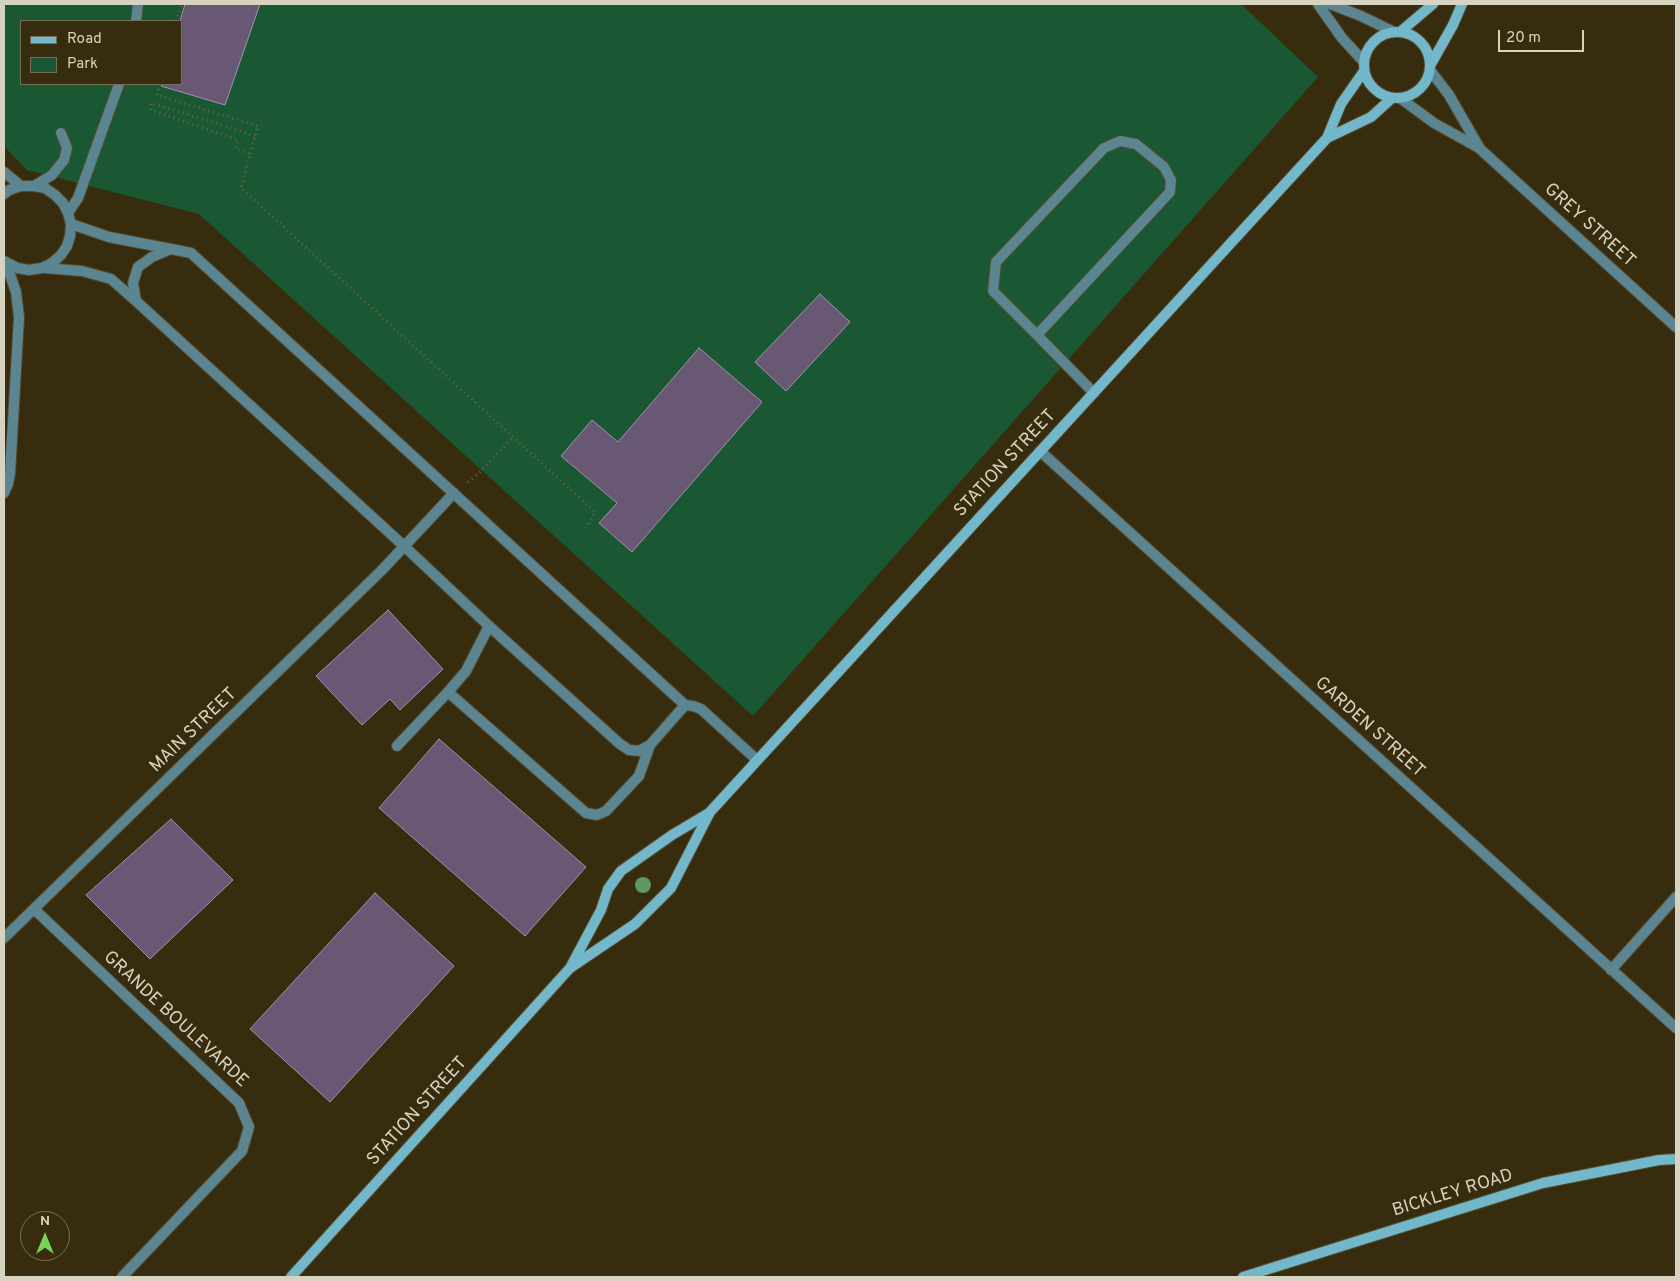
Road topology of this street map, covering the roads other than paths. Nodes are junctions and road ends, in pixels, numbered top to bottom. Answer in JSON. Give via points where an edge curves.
{"nodes":[{"id":1,"x":138,"y":4,"type":"edge"},
{"id":2,"x":1318,"y":4,"type":"edge"},
{"id":3,"x":1330,"y":4,"type":"edge"},
{"id":4,"x":1433,"y":4,"type":"edge"},
{"id":5,"x":1462,"y":4,"type":"edge"},
{"id":6,"x":136,"y":20,"type":"edge"},
{"id":7,"x":1397,"y":32,"type":"junction"},
{"id":8,"x":1364,"y":66,"type":"junction"},
{"id":9,"x":1431,"y":67,"type":"junction"},
{"id":10,"x":119,"y":85,"type":"edge"},
{"id":11,"x":1396,"y":98,"type":"junction"},
{"id":12,"x":61,"y":133,"type":"dead end"},
{"id":13,"x":1326,"y":138,"type":"junction"},
{"id":14,"x":1479,"y":148,"type":"junction"},
{"id":15,"x":4,"y":172,"type":"edge"},
{"id":16,"x":21,"y":186,"type":"junction"},
{"id":17,"x":34,"y":186,"type":"junction"},
{"id":18,"x":4,"y":194,"type":"edge"},
{"id":19,"x":68,"y":213,"type":"junction"},
{"id":20,"x":71,"y":224,"type":"junction"},
{"id":21,"x":171,"y":249,"type":"junction"},
{"id":22,"x":5,"y":262,"type":"edge"},
{"id":23,"x":42,"y":268,"type":"junction"},
{"id":24,"x":136,"y":301,"type":"junction"},
{"id":25,"x":1676,"y":328,"type":"edge"},
{"id":26,"x":1036,"y":335,"type":"junction"},
{"id":27,"x":1094,"y":392,"type":"junction"},
{"id":28,"x":1040,"y":451,"type":"junction"},
{"id":29,"x":4,"y":492,"type":"edge"},
{"id":30,"x":454,"y":493,"type":"junction"},
{"id":31,"x":404,"y":546,"type":"junction"},
{"id":32,"x":489,"y":626,"type":"junction"},
{"id":33,"x":448,"y":692,"type":"junction"},
{"id":34,"x":685,"y":705,"type":"junction"},
{"id":35,"x":650,"y":745,"type":"junction"},
{"id":36,"x":397,"y":746,"type":"dead end"},
{"id":37,"x":757,"y":760,"type":"junction"},
{"id":38,"x":710,"y":812,"type":"junction"},
{"id":39,"x":1676,"y":897,"type":"edge"},
{"id":40,"x":34,"y":909,"type":"junction"},
{"id":41,"x":4,"y":938,"type":"edge"},
{"id":42,"x":570,"y":968,"type":"junction"},
{"id":43,"x":1611,"y":970,"type":"junction"},
{"id":44,"x":1676,"y":1028,"type":"edge"},
{"id":45,"x":1676,"y":1159,"type":"edge"},
{"id":46,"x":122,"y":1277,"type":"edge"},
{"id":47,"x":291,"y":1277,"type":"edge"},
{"id":48,"x":1243,"y":1277,"type":"edge"}],
"edges":[{"from":1,"to":6,"type":"street"},
{"from":2,"to":8,"type":"street"},
{"from":3,"to":7,"type":"street"},
{"from":4,"to":7,"type":"street"},
{"from":5,"to":9,"type":"street"},
{"from":7,"to":8,"type":"street","via":[[1385,34],[1370,45]]},
{"from":7,"to":9,"type":"street","via":[[1418,39],[1429,54]]},
{"from":8,"to":11,"type":"street","via":[[1374,89],[1382,95]]},
{"from":8,"to":13,"type":"street","name":"STATION STREET","via":[[1341,104]]},
{"from":9,"to":11,"type":"street","via":[[1420,90],[1407,97]]},
{"from":9,"to":14,"type":"street","name":"GREY STREET"},
{"from":10,"to":19,"type":"street","via":[[78,198]]},
{"from":11,"to":13,"type":"street","name":"STATION STREET","via":[[1370,117]]},
{"from":11,"to":14,"type":"street","name":"GREY STREET"},
{"from":12,"to":17,"type":"street","via":[[67,148],[64,160],[52,176]]},
{"from":13,"to":27,"type":"street","name":"STATION STREET"},
{"from":14,"to":25,"type":"street","name":"GREY STREET"},
{"from":15,"to":16,"type":"street"},
{"from":16,"to":17,"type":"street"},
{"from":16,"to":18,"type":"street"},
{"from":17,"to":19,"type":"street","via":[[55,195]]},
{"from":19,"to":20,"type":"street"},
{"from":20,"to":21,"type":"street","via":[[109,237]]},
{"from":20,"to":23,"type":"street","via":[[67,246],[52,263]]},
{"from":21,"to":24,"type":"street","via":[[138,267],[133,283]]},
{"from":21,"to":30,"type":"street","via":[[190,253]]},
{"from":22,"to":23,"type":"street","via":[[29,270]]},
{"from":22,"to":29,"type":"street","via":[[16,292],[19,318],[10,474]]},
{"from":23,"to":24,"type":"street","via":[[82,271],[111,279]]},
{"from":24,"to":31,"type":"street"},
{"from":26,"to":26,"type":"street","via":[[993,291],[996,262],[1104,148],[1120,141],[1136,144],[1164,167],[1171,180],[1170,192]]},
{"from":26,"to":27,"type":"street"},
{"from":27,"to":28,"type":"street","name":"STATION STREET"},
{"from":28,"to":37,"type":"street","name":"STATION STREET"},
{"from":28,"to":43,"type":"street","name":"GARDEN STREET"},
{"from":30,"to":31,"type":"street","name":"MAIN STREET"},
{"from":30,"to":34,"type":"street"},
{"from":31,"to":32,"type":"street"},
{"from":31,"to":40,"type":"street","name":"MAIN STREET"},
{"from":32,"to":33,"type":"street","via":[[466,671]]},
{"from":32,"to":35,"type":"street","via":[[620,744],[629,750],[639,751]]},
{"from":33,"to":35,"type":"street","via":[[586,813],[597,815],[606,811],[639,776]]},
{"from":33,"to":36,"type":"street"},
{"from":34,"to":35,"type":"street"},
{"from":34,"to":37,"type":"street","via":[[700,709]]},
{"from":37,"to":38,"type":"street","name":"STATION STREET"},
{"from":38,"to":42,"type":"street","name":"STATION STREET","via":[[671,888],[634,924]]},
{"from":38,"to":42,"type":"street","name":"STATION STREET","via":[[621,871],[608,889],[601,910]]},
{"from":39,"to":43,"type":"street"},
{"from":40,"to":41,"type":"street","name":"MAIN STREET"},
{"from":40,"to":46,"type":"street","name":"GRANDE BOULEVARDE","via":[[239,1102],[249,1127],[242,1151]]},
{"from":42,"to":47,"type":"street","name":"STATION STREET"},
{"from":43,"to":44,"type":"street","name":"GARDEN STREET"},
{"from":45,"to":48,"type":"street","name":"BICKLEY ROAD","via":[[1543,1183]]}]}
